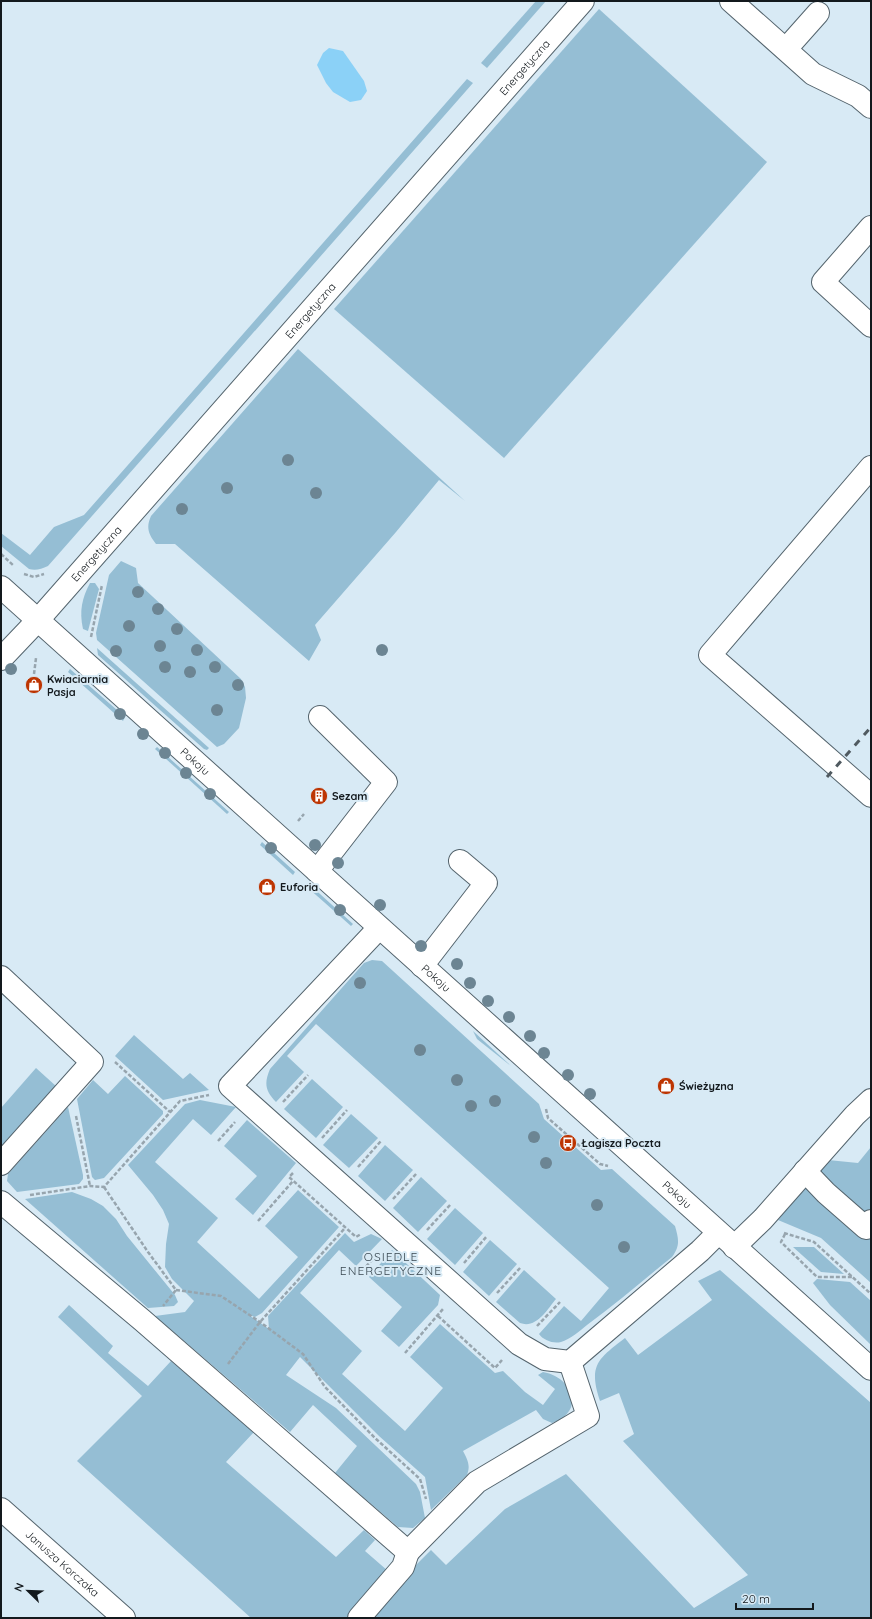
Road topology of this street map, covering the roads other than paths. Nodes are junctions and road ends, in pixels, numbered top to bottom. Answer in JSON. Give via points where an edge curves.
{"nodes":[{"id":1,"x":583,"y":1,"type":"edge"},
{"id":2,"x":732,"y":1,"type":"edge"},
{"id":3,"x":818,"y":13,"type":"dead end"},
{"id":4,"x":786,"y":50,"type":"junction"},
{"id":5,"x":871,"y":107,"type":"edge"},
{"id":6,"x":871,"y":227,"type":"edge"},
{"id":7,"x":871,"y":326,"type":"edge"},
{"id":8,"x":871,"y":467,"type":"edge"},
{"id":9,"x":1,"y":587,"type":"edge"},
{"id":10,"x":38,"y":620,"type":"junction"},
{"id":11,"x":1,"y":659,"type":"edge"},
{"id":12,"x":320,"y":717,"type":"dead end"},
{"id":13,"x":871,"y":796,"type":"edge"},
{"id":14,"x":460,"y":861,"type":"dead end"},
{"id":15,"x":317,"y":871,"type":"junction"},
{"id":16,"x":379,"y":928,"type":"junction"},
{"id":17,"x":422,"y":966,"type":"junction"},
{"id":18,"x":1,"y":977,"type":"edge"},
{"id":19,"x":871,"y":1100,"type":"edge"},
{"id":20,"x":1,"y":1164,"type":"edge"},
{"id":21,"x":805,"y":1172,"type":"junction"},
{"id":22,"x":1,"y":1202,"type":"edge"},
{"id":23,"x":871,"y":1221,"type":"edge"},
{"id":24,"x":718,"y":1232,"type":"junction"},
{"id":25,"x":734,"y":1247,"type":"junction"},
{"id":26,"x":570,"y":1362,"type":"junction"},
{"id":27,"x":871,"y":1368,"type":"edge"},
{"id":28,"x":1,"y":1509,"type":"edge"},
{"id":29,"x":408,"y":1552,"type":"junction"},
{"id":30,"x":124,"y":1618,"type":"edge"},
{"id":31,"x":359,"y":1618,"type":"edge"}],
"edges":[{"from":1,"to":10,"type":"street","name":"Energetyczna"},
{"from":2,"to":4,"type":"street"},
{"from":3,"to":4,"type":"street"},
{"from":4,"to":5,"type":"street","via":[[813,74],[858,96]]},
{"from":6,"to":7,"type":"street","via":[[823,282]]},
{"from":8,"to":13,"type":"street","via":[[710,655]]},
{"from":9,"to":10,"type":"street","name":"Pokoju"},
{"from":10,"to":11,"type":"street","name":"Energetyczna"},
{"from":10,"to":15,"type":"street","name":"Pokoju"},
{"from":12,"to":15,"type":"street","via":[[386,782]]},
{"from":14,"to":17,"type":"street","via":[[486,883]]},
{"from":15,"to":16,"type":"street","name":"Pokoju"},
{"from":16,"to":17,"type":"street","name":"Pokoju"},
{"from":16,"to":26,"type":"street","via":[[230,1086],[519,1344],[545,1359]]},
{"from":17,"to":24,"type":"street","name":"Pokoju"},
{"from":18,"to":20,"type":"street","via":[[92,1062]]},
{"from":19,"to":21,"type":"street"},
{"from":21,"to":23,"type":"street","via":[[866,1228]]},
{"from":21,"to":25,"type":"street"},
{"from":22,"to":29,"type":"street"},
{"from":24,"to":25,"type":"street","name":"Pokoju"},
{"from":24,"to":26,"type":"street","via":[[700,1251]]},
{"from":25,"to":27,"type":"street","name":"Pokoju"},
{"from":26,"to":29,"type":"street","via":[[588,1416],[477,1482]]},
{"from":28,"to":30,"type":"street","name":"Janusza Korczaka"},
{"from":29,"to":31,"type":"street","via":[[403,1567]]}]}
